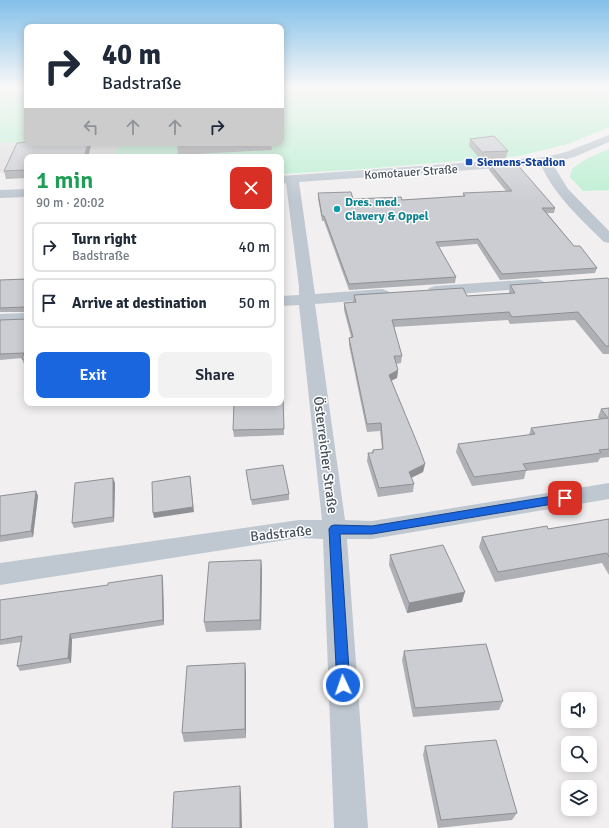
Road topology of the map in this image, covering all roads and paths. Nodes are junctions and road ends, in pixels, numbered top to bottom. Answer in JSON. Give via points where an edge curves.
{"nodes":[{"id":1,"x":609,"y":138,"type":"edge"},
{"id":2,"x":545,"y":161,"type":"junction"},
{"id":3,"x":287,"y":180,"type":"edge"},
{"id":4,"x":24,"y":192,"type":"edge"},
{"id":5,"x":0,"y":194,"type":"edge"},
{"id":6,"x":609,"y":239,"type":"edge"},
{"id":7,"x":554,"y":283,"type":"edge"},
{"id":8,"x":422,"y":292,"type":"edge"},
{"id":9,"x":399,"y":293,"type":"edge"},
{"id":10,"x":307,"y":299,"type":"junction"},
{"id":11,"x":284,"y":301,"type":"edge"},
{"id":12,"x":24,"y":318,"type":"edge"},
{"id":13,"x":0,"y":319,"type":"edge"},
{"id":14,"x":609,"y":491,"type":"edge"},
{"id":15,"x":334,"y":529,"type":"junction"},
{"id":16,"x":0,"y":574,"type":"edge"},
{"id":17,"x":351,"y":828,"type":"edge"}],
"edges":[{"from":1,"to":2,"type":"street","name":"Komotauer Straße","via":[[576,153]]},
{"from":2,"to":3,"type":"street","name":"Komotauer Straße"},
{"from":2,"to":6,"type":"street","via":[[560,186]]},
{"from":3,"to":10,"type":"street","name":"Österreicher Straße","via":[[306,280]]},
{"from":4,"to":5,"type":"street"},
{"from":7,"to":8,"type":"street"},
{"from":9,"to":10,"type":"street"},
{"from":10,"to":11,"type":"street"},
{"from":10,"to":15,"type":"street","name":"Österreicher Straße"},
{"from":12,"to":13,"type":"street"},
{"from":14,"to":15,"type":"street","name":"Badstraße","via":[[372,530]]},
{"from":15,"to":16,"type":"street","name":"Badstraße","via":[[298,528]]},
{"from":15,"to":17,"type":"street","name":"Österreicher Straße"}]}
